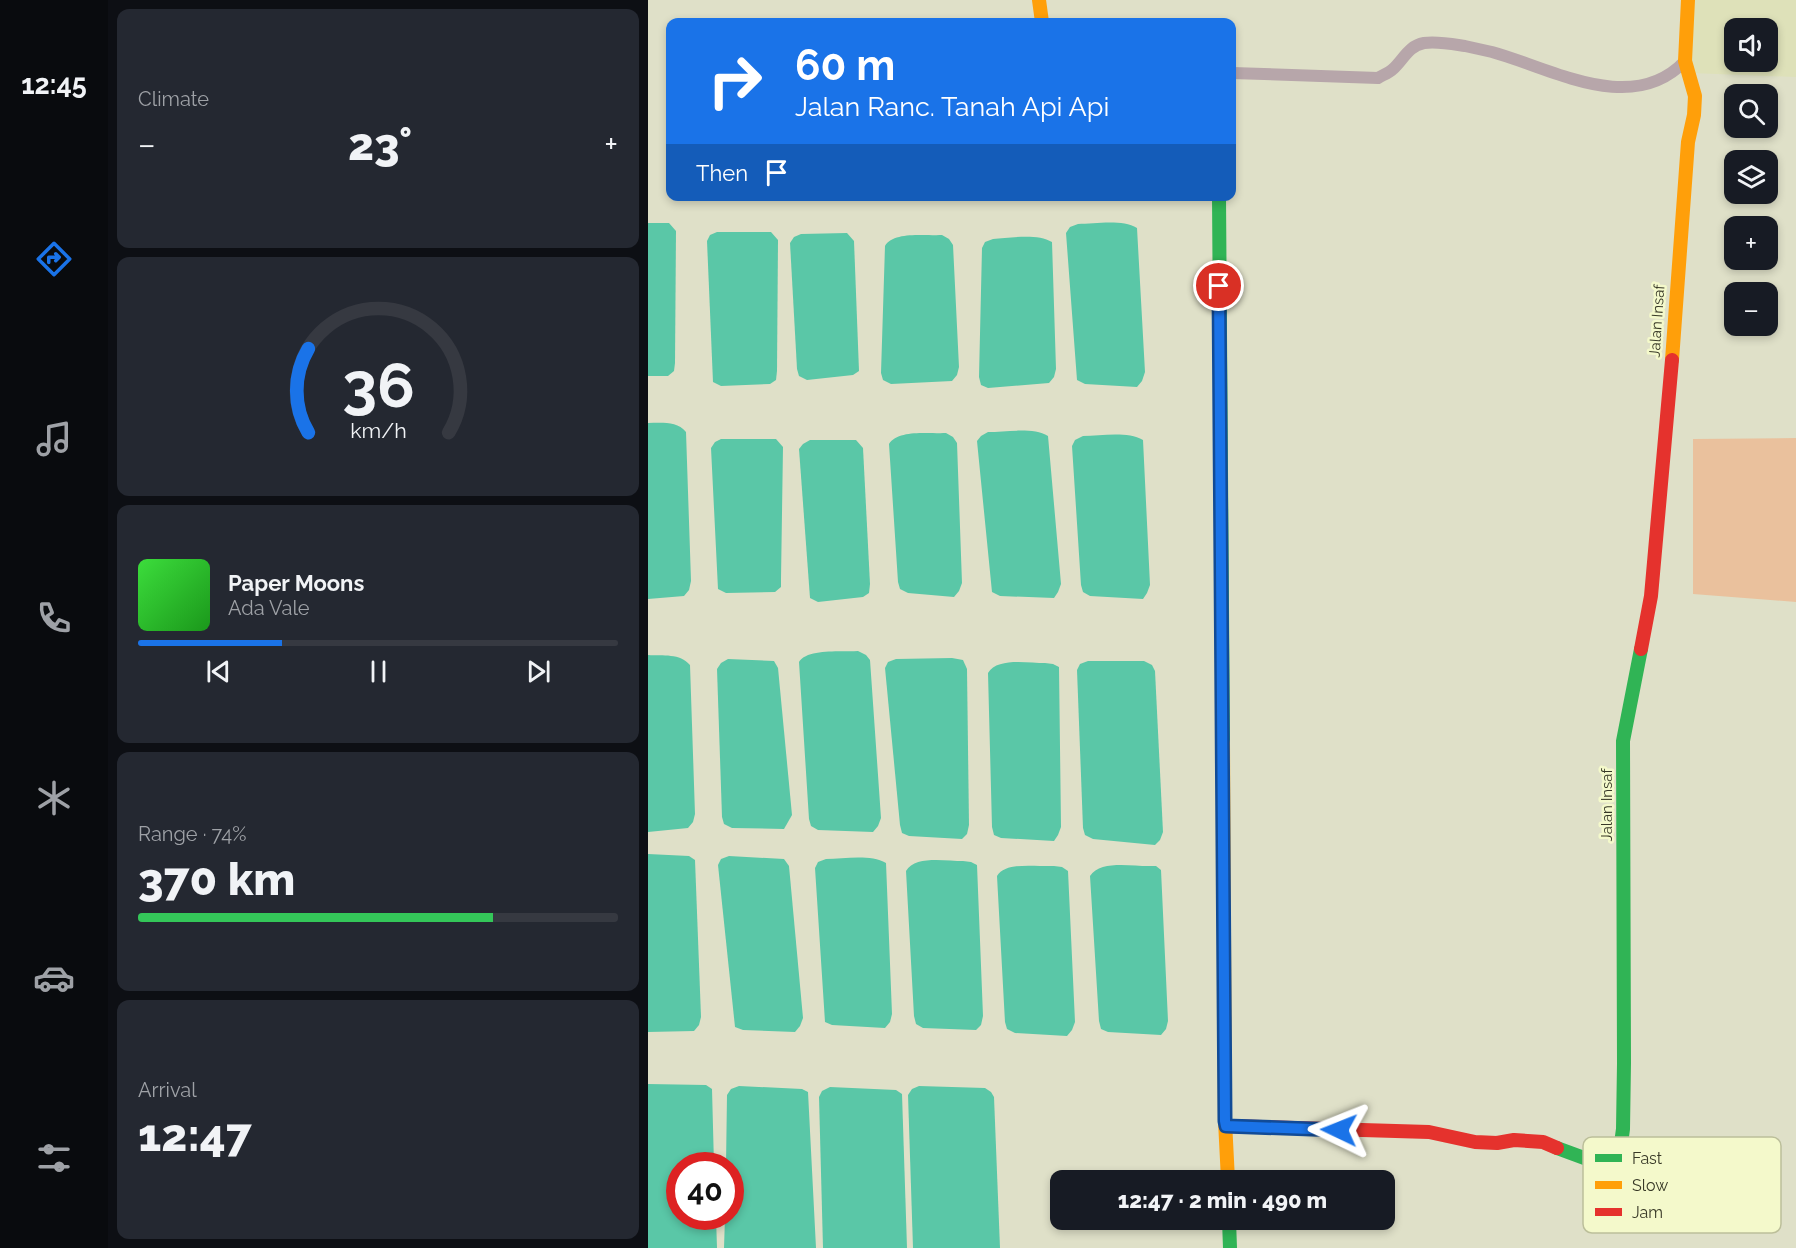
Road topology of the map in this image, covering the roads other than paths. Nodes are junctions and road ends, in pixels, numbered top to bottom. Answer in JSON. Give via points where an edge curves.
{"nodes":[{"id":1,"x":1039,"y":0,"type":"edge"},
{"id":2,"x":1688,"y":0,"type":"edge"},
{"id":3,"x":1041,"y":18,"type":"edge"},
{"id":4,"x":1685,"y":61,"type":"junction"},
{"id":5,"x":1236,"y":73,"type":"edge"},
{"id":6,"x":1219,"y":201,"type":"edge"},
{"id":7,"x":1226,"y":1126,"type":"junction"},
{"id":8,"x":1622,"y":1137,"type":"edge"},
{"id":9,"x":1583,"y":1158,"type":"edge"},
{"id":10,"x":1228,"y":1170,"type":"edge"},
{"id":11,"x":1229,"y":1230,"type":"edge"},
{"id":12,"x":1230,"y":1248,"type":"edge"}],
"edges":[{"from":1,"to":3,"type":"street"},
{"from":2,"to":4,"type":"street"},
{"from":4,"to":5,"type":"street","via":[[1668,76],[1624,87],[1564,77],[1492,52],[1449,43],[1425,43],[1410,50],[1392,70],[1378,78]]},
{"from":4,"to":8,"type":"street","name":"Jalan Insaf","via":[[1695,96],[1688,142],[1665,452],[1651,596],[1623,741]]},
{"from":6,"to":7,"type":"street"},
{"from":7,"to":9,"type":"street","name":"Jalan Insaf","via":[[1429,1132],[1475,1142],[1527,1140]]},
{"from":7,"to":10,"type":"street"},
{"from":11,"to":12,"type":"street"}]}
